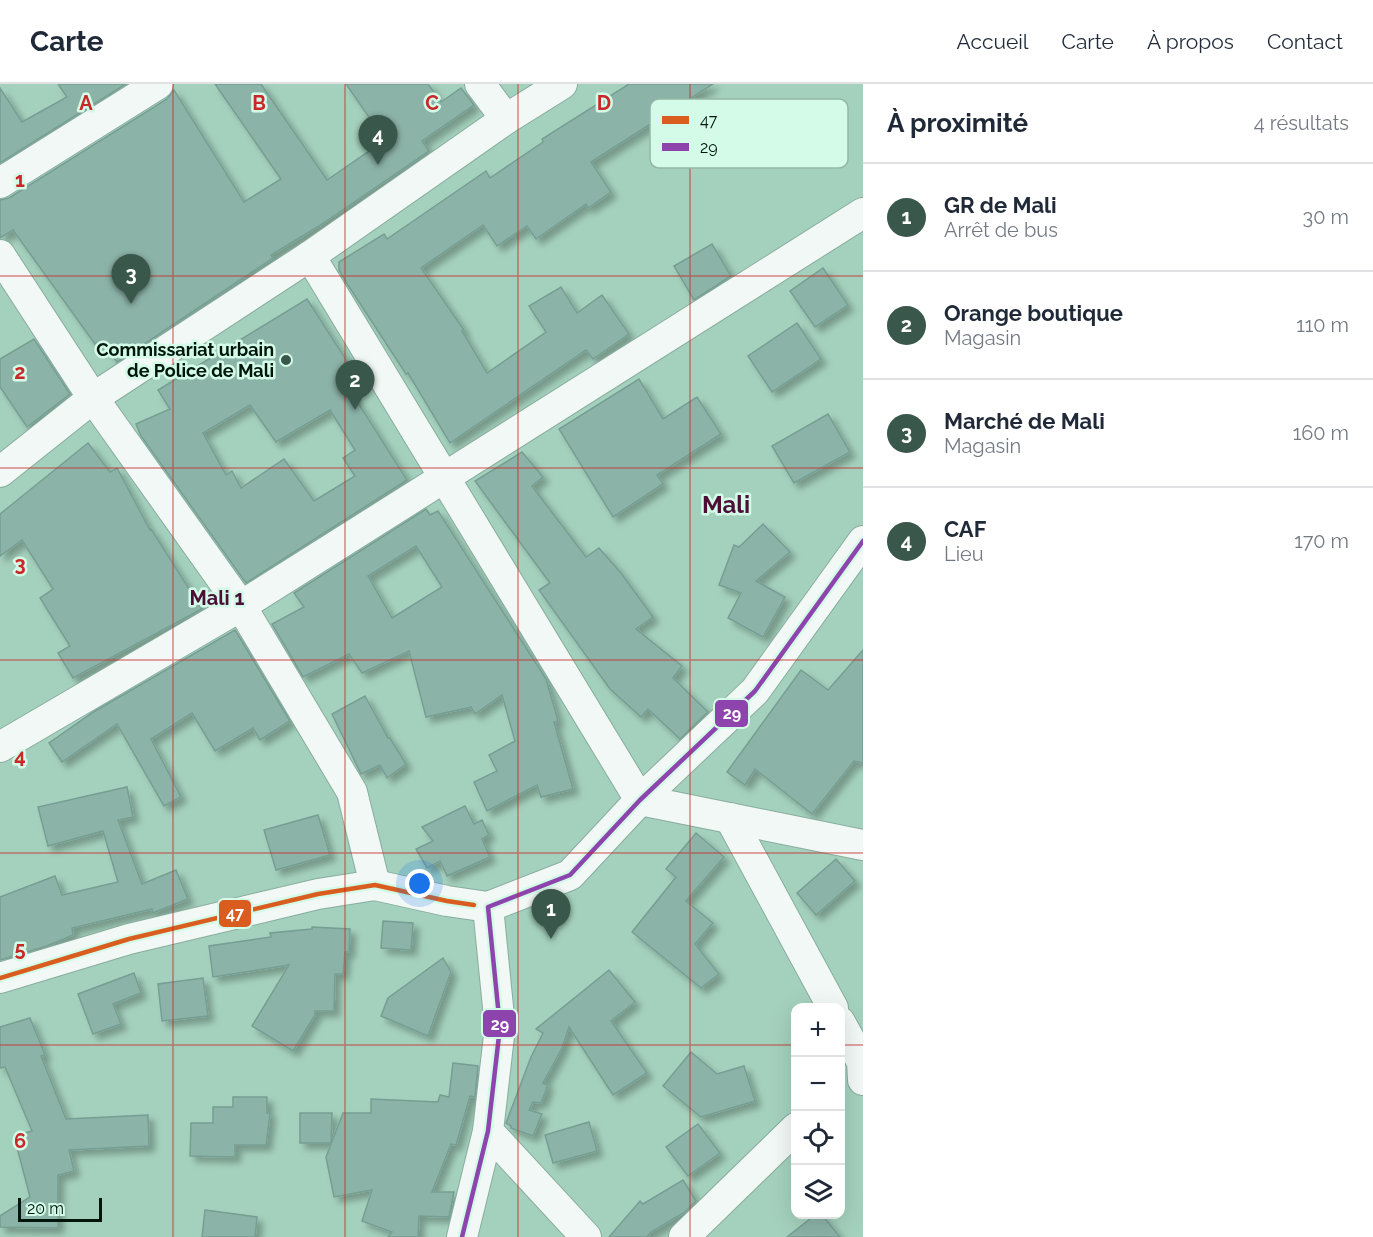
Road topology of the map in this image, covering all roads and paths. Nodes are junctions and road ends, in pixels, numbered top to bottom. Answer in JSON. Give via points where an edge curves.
{"nodes":[{"id":1,"x":158,"y":84,"type":"edge"},
{"id":2,"x":480,"y":84,"type":"edge"},
{"id":3,"x":562,"y":84,"type":"edge"},
{"id":4,"x":506,"y":119,"type":"junction"},
{"id":5,"x":0,"y":183,"type":"edge"},
{"id":6,"x":863,"y":213,"type":"edge"},
{"id":7,"x":0,"y":255,"type":"edge"},
{"id":8,"x":310,"y":256,"type":"junction"},
{"id":9,"x":93,"y":398,"type":"junction"},
{"id":10,"x":0,"y":472,"type":"edge"},
{"id":11,"x":445,"y":477,"type":"junction"},
{"id":12,"x":863,"y":541,"type":"edge"},
{"id":13,"x":241,"y":606,"type":"junction"},
{"id":14,"x":0,"y":747,"type":"edge"},
{"id":15,"x":640,"y":800,"type":"junction"},
{"id":16,"x":730,"y":818,"type":"junction"},
{"id":17,"x":863,"y":845,"type":"edge"},
{"id":18,"x":375,"y":885,"type":"junction"},
{"id":19,"x":488,"y":907,"type":"junction"},
{"id":20,"x":0,"y":978,"type":"edge"},
{"id":21,"x":829,"y":1003,"type":"edge"},
{"id":22,"x":845,"y":1032,"type":"edge"},
{"id":23,"x":863,"y":1068,"type":"edge"},
{"id":24,"x":845,"y":1080,"type":"edge"},
{"id":25,"x":488,"y":1131,"type":"junction"},
{"id":26,"x":791,"y":1132,"type":"edge"},
{"id":27,"x":462,"y":1237,"type":"edge"},
{"id":28,"x":586,"y":1237,"type":"edge"},
{"id":29,"x":684,"y":1237,"type":"edge"}],
"edges":[{"from":1,"to":5,"type":"street"},
{"from":2,"to":4,"type":"street"},
{"from":3,"to":4,"type":"street"},
{"from":4,"to":8,"type":"street"},
{"from":6,"to":11,"type":"street"},
{"from":7,"to":9,"type":"street"},
{"from":8,"to":9,"type":"street"},
{"from":8,"to":11,"type":"street"},
{"from":9,"to":10,"type":"street"},
{"from":9,"to":13,"type":"street"},
{"from":11,"to":13,"type":"street"},
{"from":11,"to":15,"type":"street"},
{"from":12,"to":15,"type":"street","via":[[755,691]]},
{"from":13,"to":14,"type":"street"},
{"from":13,"to":18,"type":"street","via":[[352,792]]},
{"from":15,"to":16,"type":"street"},
{"from":15,"to":19,"type":"street","via":[[570,875]]},
{"from":16,"to":17,"type":"street"},
{"from":16,"to":21,"type":"street"},
{"from":18,"to":19,"type":"street"},
{"from":18,"to":20,"type":"street","via":[[318,894],[129,939]]},
{"from":19,"to":25,"type":"street","via":[[500,1027]]},
{"from":22,"to":23,"type":"street"},
{"from":23,"to":24,"type":"street"},
{"from":25,"to":27,"type":"street"},
{"from":25,"to":28,"type":"street"},
{"from":26,"to":29,"type":"street"}]}
